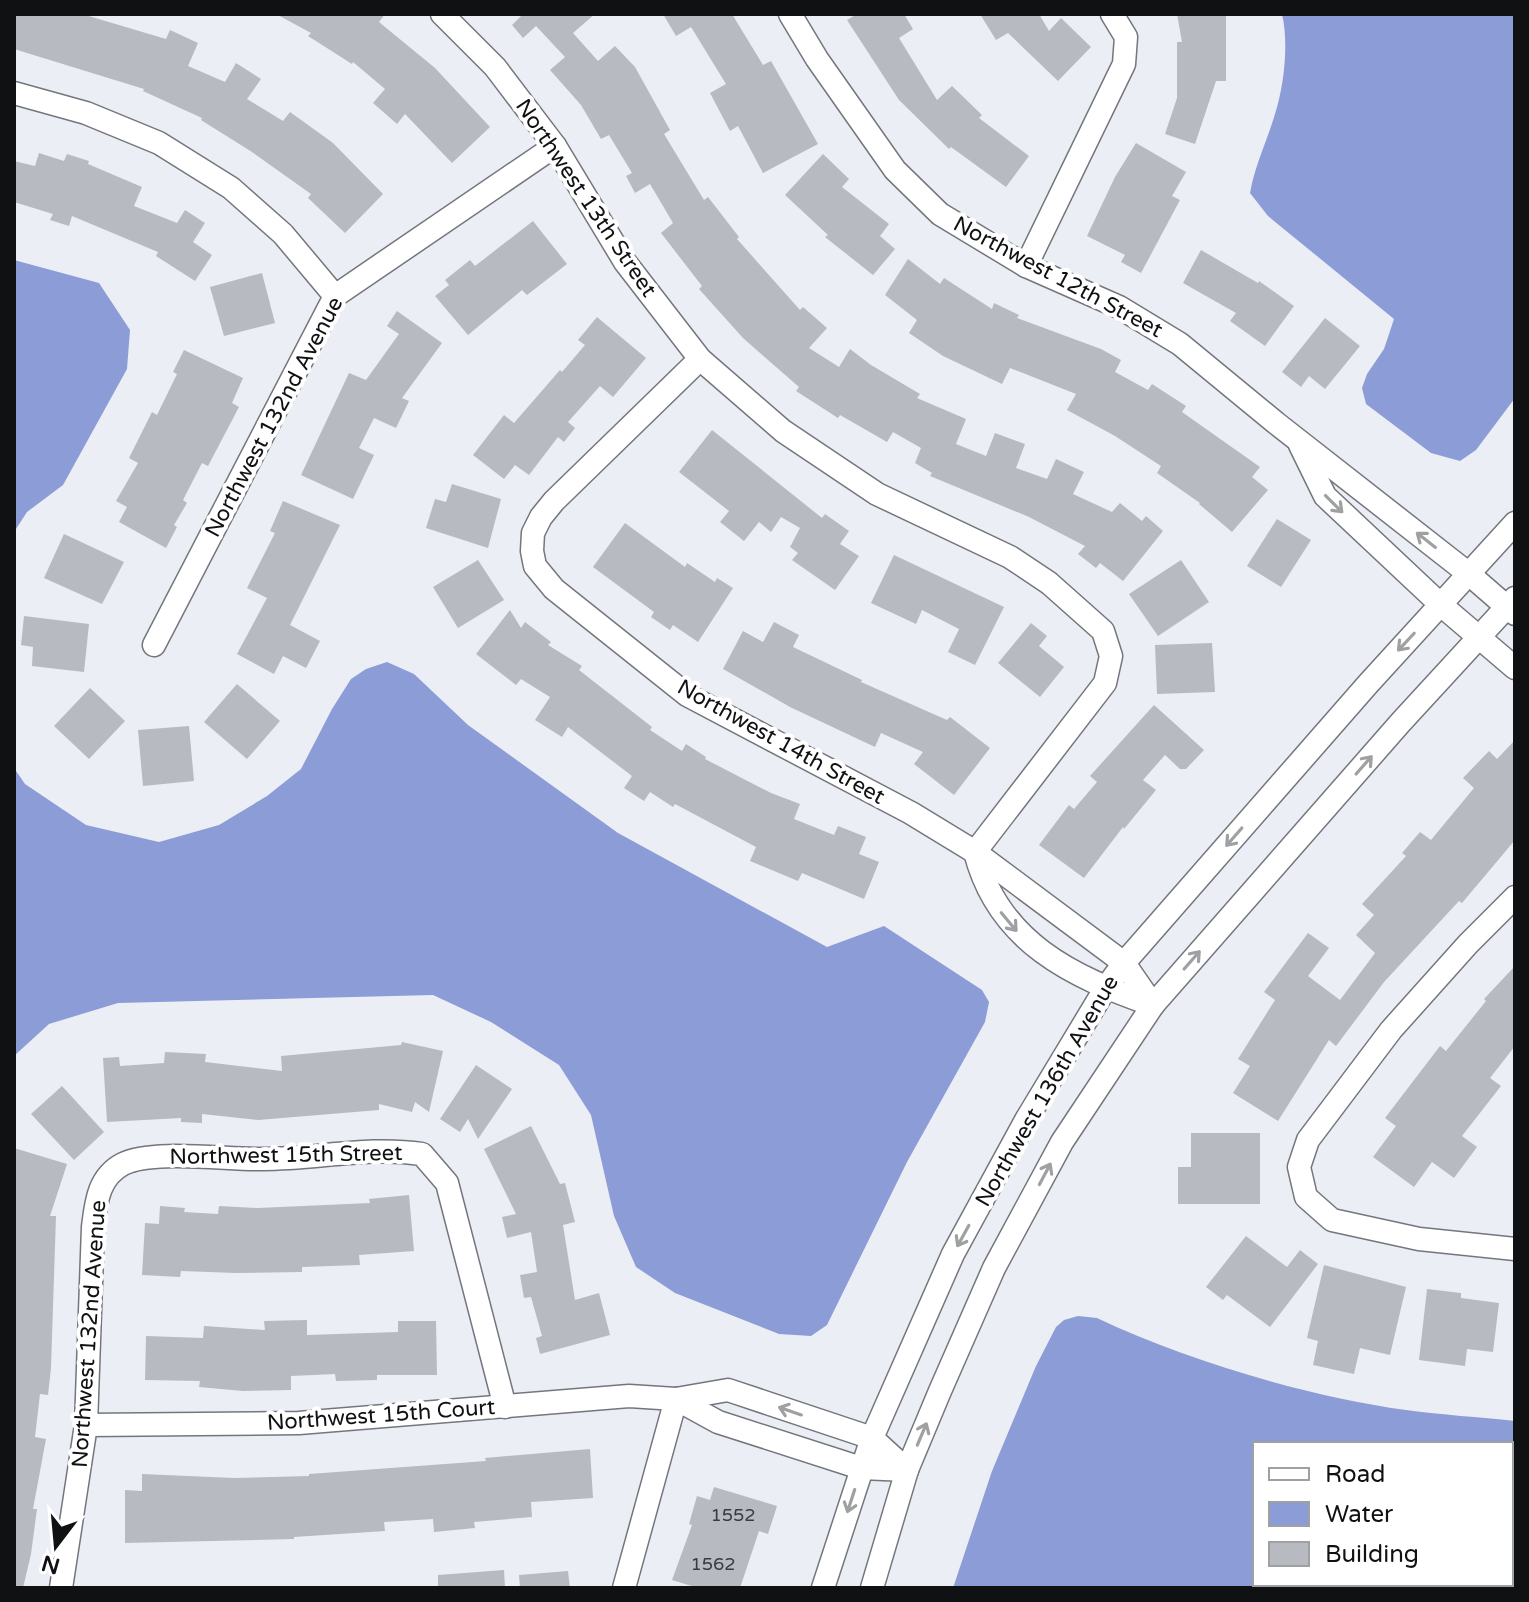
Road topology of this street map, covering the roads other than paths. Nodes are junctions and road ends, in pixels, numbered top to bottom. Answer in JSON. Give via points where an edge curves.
{"nodes":[{"id":1,"x":442,"y":14,"type":"edge"},
{"id":2,"x":790,"y":14,"type":"edge"},
{"id":3,"x":1112,"y":14,"type":"edge"},
{"id":4,"x":14,"y":93,"type":"edge"},
{"id":5,"x":555,"y":146,"type":"junction"},
{"id":6,"x":1026,"y":266,"type":"junction"},
{"id":7,"x":335,"y":296,"type":"junction"},
{"id":8,"x":700,"y":359,"type":"junction"},
{"id":9,"x":1296,"y":437,"type":"junction"},
{"id":10,"x":1515,"y":523,"type":"edge"},
{"id":11,"x":1469,"y":574,"type":"junction"},
{"id":12,"x":1441,"y":605,"type":"junction"},
{"id":13,"x":1512,"y":607,"type":"edge"},
{"id":14,"x":1480,"y":638,"type":"junction"},
{"id":15,"x":154,"y":645,"type":"dead end"},
{"id":16,"x":1515,"y":668,"type":"edge"},
{"id":17,"x":975,"y":852,"type":"junction"},
{"id":18,"x":1515,"y":897,"type":"edge"},
{"id":19,"x":1124,"y":963,"type":"junction"},
{"id":20,"x":1105,"y":989,"type":"junction"},
{"id":21,"x":1153,"y":1005,"type":"junction"},
{"id":22,"x":107,"y":1177,"type":"joint"},
{"id":23,"x":1515,"y":1249,"type":"edge"},
{"id":24,"x":676,"y":1399,"type":"junction"},
{"id":25,"x":505,"y":1407,"type":"junction"},
{"id":26,"x":86,"y":1425,"type":"junction"},
{"id":27,"x":872,"y":1438,"type":"junction"},
{"id":28,"x":861,"y":1468,"type":"junction"},
{"id":29,"x":907,"y":1470,"type":"junction"},
{"id":30,"x":61,"y":1588,"type":"edge"},
{"id":31,"x":624,"y":1588,"type":"edge"},
{"id":32,"x":823,"y":1588,"type":"edge"},
{"id":33,"x":872,"y":1588,"type":"edge"}],
"edges":[{"from":1,"to":5,"type":"street","name":"Northwest 13th Street","via":[[495,67]]},
{"from":2,"to":6,"type":"street","name":"Northwest 12th Street","via":[[895,170],[940,214]]},
{"from":3,"to":6,"type":"street","via":[[1126,37],[1124,64]]},
{"from":4,"to":7,"type":"street","via":[[86,113],[159,143],[219,180],[283,234]]},
{"from":5,"to":7,"type":"street","name":"Northwest 132nd Avenue"},
{"from":5,"to":8,"type":"street","name":"Northwest 13th Street","via":[[625,262]]},
{"from":6,"to":9,"type":"street","name":"Northwest 12th Street","via":[[1119,307],[1180,344]]},
{"from":7,"to":15,"type":"street","name":"Northwest 132nd Avenue"},
{"from":8,"to":17,"type":"street","name":"Northwest 13th Street","via":[[783,431],[877,494],[1010,557],[1103,631],[1111,656],[1105,683]]},
{"from":8,"to":17,"type":"street","name":"Northwest 14th Street","via":[[541,517],[533,533],[535,566],[554,589],[687,695]]},
{"from":11,"to":9,"type":"street","name":"Northwest 12th Street","one_way":true},
{"from":9,"to":12,"type":"street","name":"Northwest 12th Street","one_way":true,"via":[[1325,496]]},
{"from":10,"to":11,"type":"street","name":"Northwest 136th Avenue"},
{"from":11,"to":12,"type":"street","name":"Northwest 136th Avenue"},
{"from":11,"to":13,"type":"street","name":"Northwest 12th Street"},
{"from":12,"to":14,"type":"street","name":"Northwest 12th Street"},
{"from":12,"to":19,"type":"street","name":"Northwest 136th Avenue","one_way":true},
{"from":13,"to":14,"type":"street","name":"Northwest 136th Avenue"},
{"from":14,"to":16,"type":"street","name":"Northwest 12th Street"},
{"from":21,"to":14,"type":"street","name":"Northwest 136th Avenue","one_way":true},
{"from":17,"to":19,"type":"street","name":"Northwest 14th Street"},
{"from":17,"to":20,"type":"street","one_way":true,"via":[[987,891],[1010,924],[1040,951]]},
{"from":18,"to":23,"type":"street","via":[[1391,1030],[1308,1140],[1299,1167],[1306,1197],[1332,1220],[1419,1239]]},
{"from":19,"to":20,"type":"street","name":"Northwest 136th Avenue"},
{"from":19,"to":21,"type":"street","name":"Northwest 14th Street"},
{"from":20,"to":21,"type":"street"},
{"from":20,"to":27,"type":"street","name":"Northwest 136th Avenue","one_way":true,"via":[[953,1254]]},
{"from":29,"to":21,"type":"street","name":"Northwest 136th Avenue","one_way":true,"via":[[994,1268],[1062,1142]]},
{"from":22,"to":25,"type":"street","name":"Northwest 15th Street","via":[[123,1164],[145,1157],[267,1159],[389,1149],[422,1154],[447,1183]]},
{"from":22,"to":26,"type":"street","name":"Northwest 132nd Avenue","via":[[96,1196],[93,1227]]},
{"from":24,"to":25,"type":"street","name":"Northwest 15th Court","via":[[629,1396]]},
{"from":27,"to":24,"type":"street","name":"Northwest 15th Court","one_way":true,"via":[[728,1390]]},
{"from":24,"to":28,"type":"street","name":"Northwest 15th Court","via":[[718,1422]]},
{"from":24,"to":31,"type":"street"},
{"from":25,"to":26,"type":"street","name":"Northwest 15th Court","via":[[299,1423]]},
{"from":26,"to":30,"type":"street","name":"Northwest 132nd Avenue"},
{"from":27,"to":28,"type":"street","name":"Northwest 136th Avenue"},
{"from":27,"to":29,"type":"street","name":"Northwest 15th Court"},
{"from":28,"to":29,"type":"street","name":"Northwest 15th Court"},
{"from":28,"to":32,"type":"street","name":"Northwest 136th Avenue","one_way":true},
{"from":29,"to":33,"type":"street","name":"Northwest 136th Avenue"}]}
